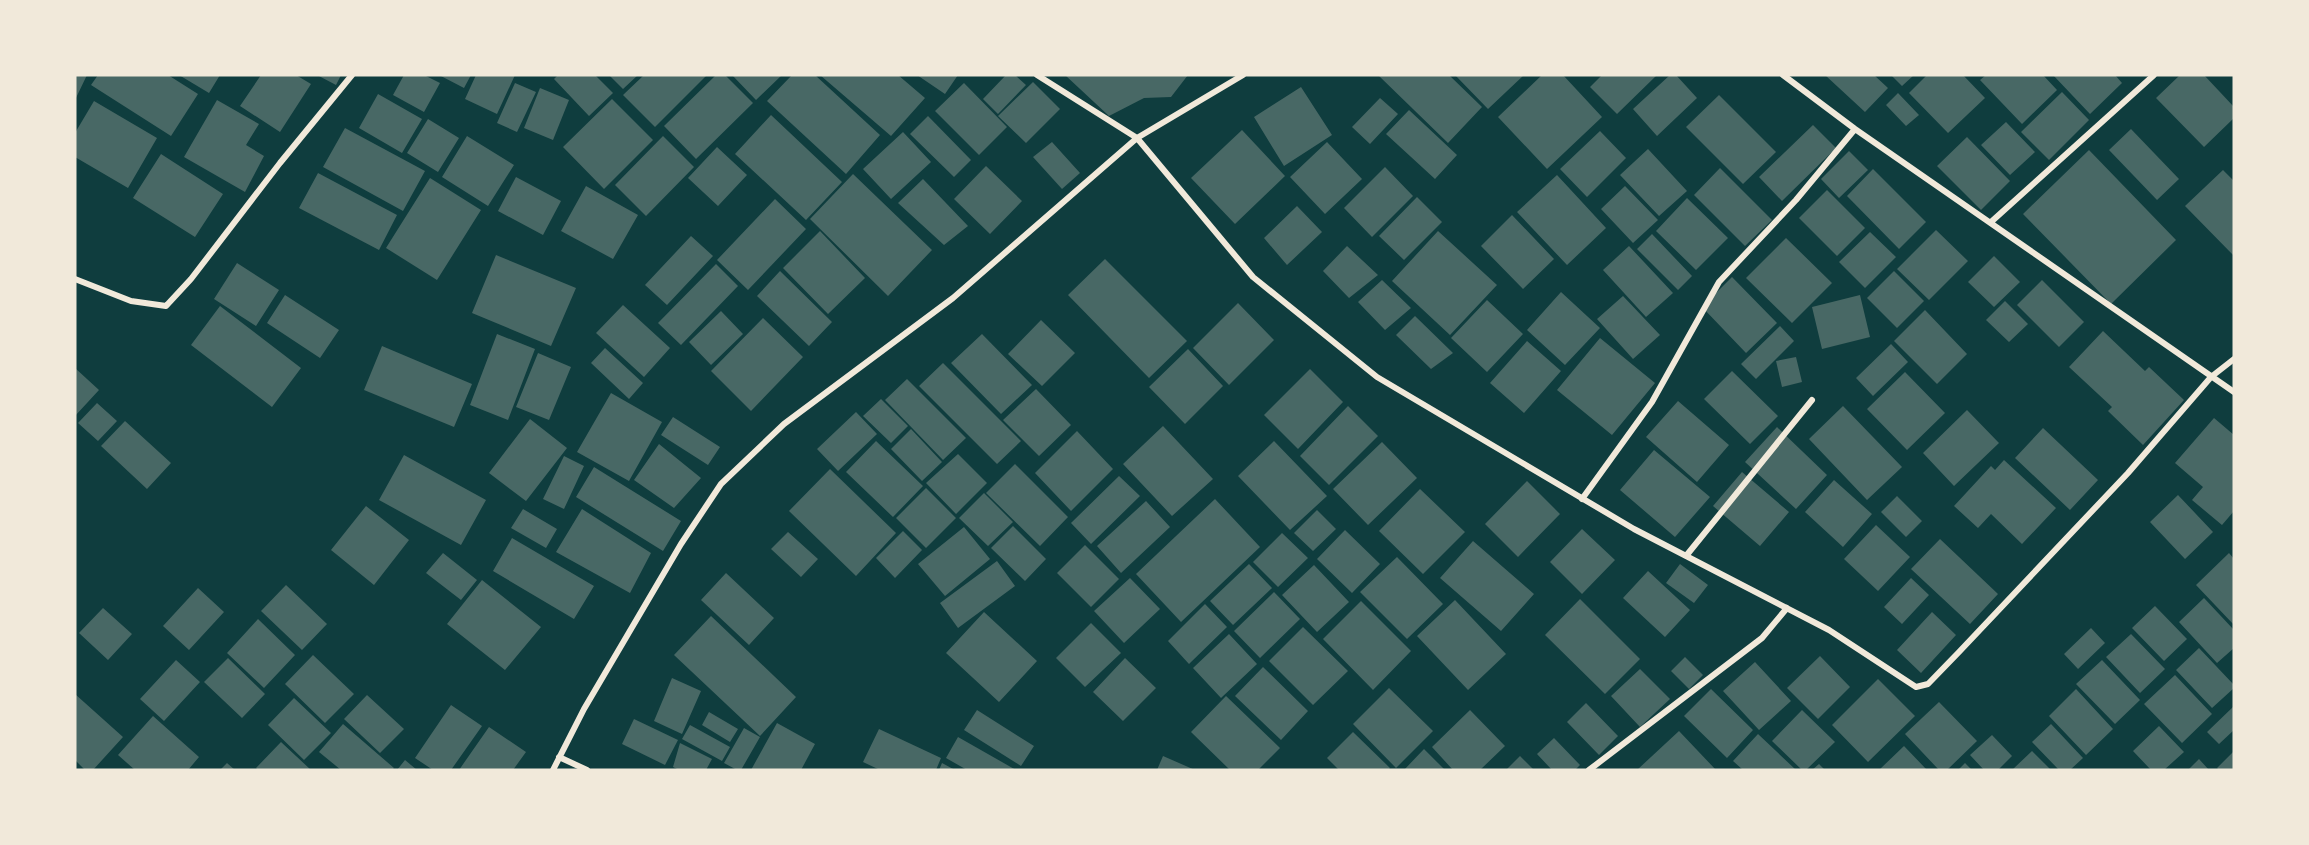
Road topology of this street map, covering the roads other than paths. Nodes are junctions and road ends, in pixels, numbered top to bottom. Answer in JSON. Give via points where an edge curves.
{"nodes":[{"id":1,"x":352,"y":75,"type":"edge"},
{"id":2,"x":1037,"y":75,"type":"edge"},
{"id":3,"x":1243,"y":75,"type":"edge"},
{"id":4,"x":1783,"y":75,"type":"edge"},
{"id":5,"x":2154,"y":75,"type":"edge"},
{"id":6,"x":1855,"y":129,"type":"junction"},
{"id":7,"x":1137,"y":138,"type":"junction"},
{"id":8,"x":1991,"y":222,"type":"junction"},
{"id":9,"x":75,"y":279,"type":"edge"},
{"id":10,"x":2234,"y":359,"type":"edge"},
{"id":11,"x":2211,"y":377,"type":"junction"},
{"id":12,"x":2234,"y":392,"type":"edge"},
{"id":13,"x":1812,"y":400,"type":"dead end"},
{"id":14,"x":1582,"y":499,"type":"junction"},
{"id":15,"x":1686,"y":556,"type":"junction"},
{"id":16,"x":1787,"y":608,"type":"junction"},
{"id":17,"x":559,"y":757,"type":"junction"},
{"id":18,"x":553,"y":770,"type":"edge"},
{"id":19,"x":587,"y":770,"type":"edge"},
{"id":20,"x":1589,"y":770,"type":"edge"}],
"edges":[{"from":1,"to":9,"type":"street","via":[[192,279],[166,306],[131,301]]},
{"from":2,"to":7,"type":"street"},
{"from":3,"to":7,"type":"street"},
{"from":4,"to":6,"type":"street"},
{"from":5,"to":8,"type":"street"},
{"from":6,"to":8,"type":"street"},
{"from":6,"to":14,"type":"street","via":[[1796,200],[1719,282],[1652,402]]},
{"from":7,"to":14,"type":"street","via":[[1253,277],[1377,377]]},
{"from":7,"to":17,"type":"street","via":[[953,298],[784,424],[721,484],[681,544]]},
{"from":8,"to":11,"type":"street"},
{"from":10,"to":11,"type":"street"},
{"from":11,"to":12,"type":"street"},
{"from":11,"to":16,"type":"street","via":[[2128,473],[1928,684],[1916,687],[1829,630]]},
{"from":13,"to":15,"type":"street"},
{"from":14,"to":15,"type":"street"},
{"from":15,"to":16,"type":"street"},
{"from":16,"to":20,"type":"street","via":[[1762,638]]},
{"from":17,"to":18,"type":"street"},
{"from":17,"to":19,"type":"street"}]}
